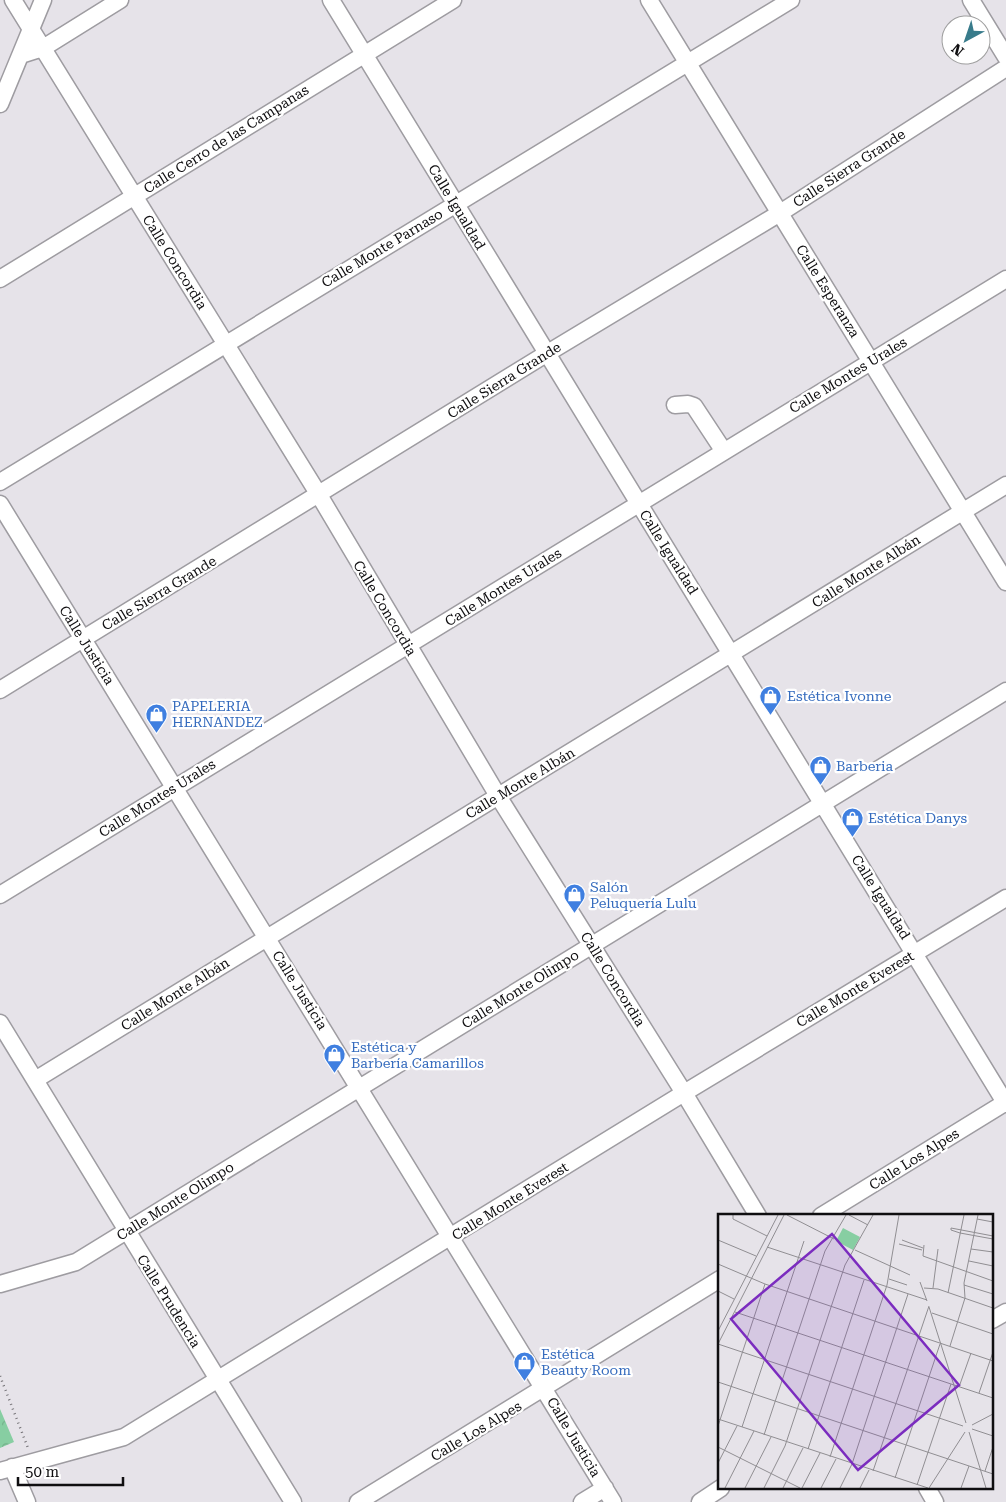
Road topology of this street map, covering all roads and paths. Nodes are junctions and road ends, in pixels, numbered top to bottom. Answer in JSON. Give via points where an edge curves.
{"nodes":[{"id":1,"x":13,"y":0,"type":"edge"},
{"id":2,"x":43,"y":0,"type":"edge"},
{"id":3,"x":120,"y":0,"type":"edge"},
{"id":4,"x":331,"y":0,"type":"edge"},
{"id":5,"x":453,"y":0,"type":"edge"},
{"id":6,"x":649,"y":0,"type":"edge"},
{"id":7,"x":791,"y":0,"type":"edge"},
{"id":8,"x":971,"y":0,"type":"edge"},
{"id":9,"x":31,"y":31,"type":"junction"},
{"id":10,"x":43,"y":48,"type":"junction"},
{"id":11,"x":364,"y":54,"type":"junction"},
{"id":12,"x":21,"y":55,"type":"junction"},
{"id":13,"x":1006,"y":57,"type":"edge"},
{"id":14,"x":688,"y":62,"type":"junction"},
{"id":15,"x":1006,"y":68,"type":"edge"},
{"id":16,"x":0,"y":104,"type":"edge"},
{"id":17,"x":134,"y":196,"type":"junction"},
{"id":18,"x":455,"y":204,"type":"junction"},
{"id":19,"x":780,"y":213,"type":"junction"},
{"id":20,"x":0,"y":279,"type":"edge"},
{"id":21,"x":1006,"y":279,"type":"edge"},
{"id":22,"x":225,"y":344,"type":"junction"},
{"id":23,"x":546,"y":354,"type":"junction"},
{"id":24,"x":872,"y":362,"type":"junction"},
{"id":25,"x":674,"y":405,"type":"dead end"},
{"id":26,"x":723,"y":450,"type":"junction"},
{"id":27,"x":0,"y":482,"type":"edge"},
{"id":28,"x":1006,"y":485,"type":"edge"},
{"id":29,"x":319,"y":496,"type":"junction"},
{"id":30,"x":0,"y":504,"type":"edge"},
{"id":31,"x":639,"y":504,"type":"junction"},
{"id":32,"x":963,"y":512,"type":"junction"},
{"id":33,"x":1006,"y":582,"type":"edge"},
{"id":34,"x":84,"y":639,"type":"junction"},
{"id":35,"x":408,"y":646,"type":"junction"},
{"id":36,"x":732,"y":653,"type":"junction"},
{"id":37,"x":0,"y":690,"type":"edge"},
{"id":38,"x":1006,"y":690,"type":"edge"},
{"id":39,"x":175,"y":788,"type":"junction"},
{"id":40,"x":498,"y":796,"type":"junction"},
{"id":41,"x":822,"y":802,"type":"junction"},
{"id":42,"x":0,"y":895,"type":"edge"},
{"id":43,"x":1006,"y":898,"type":"edge"},
{"id":44,"x":268,"y":938,"type":"junction"},
{"id":45,"x":591,"y":944,"type":"junction"},
{"id":46,"x":915,"y":953,"type":"junction"},
{"id":47,"x":0,"y":1023,"type":"edge"},
{"id":48,"x":35,"y":1080,"type":"junction"},
{"id":49,"x":360,"y":1087,"type":"junction"},
{"id":50,"x":684,"y":1093,"type":"junction"},
{"id":51,"x":1006,"y":1103,"type":"edge"},
{"id":52,"x":757,"y":1214,"type":"edge"},
{"id":53,"x":824,"y":1214,"type":"edge"},
{"id":54,"x":126,"y":1231,"type":"junction"},
{"id":55,"x":452,"y":1237,"type":"junction"},
{"id":56,"x":718,"y":1280,"type":"edge"},
{"id":57,"x":0,"y":1284,"type":"edge"},
{"id":58,"x":1006,"y":1312,"type":"edge"},
{"id":59,"x":994,"y":1319,"type":"edge"},
{"id":60,"x":0,"y":1376,"type":"edge"},
{"id":61,"x":218,"y":1380,"type":"junction"},
{"id":62,"x":545,"y":1388,"type":"junction"},
{"id":63,"x":33,"y":1461,"type":"junction"},
{"id":64,"x":6,"y":1469,"type":"edge"},
{"id":65,"x":718,"y":1490,"type":"edge"},
{"id":66,"x":928,"y":1490,"type":"edge"},
{"id":67,"x":609,"y":1495,"type":"edge"},
{"id":68,"x":27,"y":1502,"type":"edge"},
{"id":69,"x":293,"y":1502,"type":"edge"},
{"id":70,"x":358,"y":1502,"type":"edge"},
{"id":71,"x":582,"y":1502,"type":"edge"},
{"id":72,"x":700,"y":1502,"type":"edge"},
{"id":73,"x":935,"y":1502,"type":"edge"}],
"edges":[{"from":1,"to":9,"type":"street","name":"Calle Concordia"},
{"from":2,"to":9,"type":"street"},
{"from":3,"to":10,"type":"street"},
{"from":4,"to":11,"type":"street","name":"Calle Igualdad"},
{"from":5,"to":11,"type":"street","name":"Calle Cerro de las Campanas"},
{"from":6,"to":14,"type":"street","name":"Calle Esperanza"},
{"from":7,"to":14,"type":"street","name":"Calle Monte Parnaso"},
{"from":8,"to":13,"type":"street"},
{"from":9,"to":10,"type":"street","name":"Calle Concordia"},
{"from":9,"to":12,"type":"street"},
{"from":10,"to":12,"type":"street"},
{"from":10,"to":17,"type":"street","name":"Calle Concordia"},
{"from":11,"to":17,"type":"street","name":"Calle Cerro de las Campanas"},
{"from":11,"to":18,"type":"street","name":"Calle Igualdad"},
{"from":12,"to":16,"type":"street"},
{"from":14,"to":18,"type":"street","name":"Calle Monte Parnaso"},
{"from":14,"to":19,"type":"street","name":"Calle Esperanza"},
{"from":15,"to":19,"type":"street","name":"Calle Sierra Grande"},
{"from":17,"to":20,"type":"street","name":"Calle Cerro de las Campanas"},
{"from":17,"to":22,"type":"street","name":"Calle Concordia"},
{"from":18,"to":22,"type":"street","name":"Calle Monte Parnaso"},
{"from":18,"to":23,"type":"street","name":"Calle Igualdad"},
{"from":19,"to":23,"type":"street","name":"Calle Sierra Grande"},
{"from":19,"to":24,"type":"street","name":"Calle Esperanza"},
{"from":21,"to":24,"type":"street","name":"Calle Montes Urales"},
{"from":22,"to":27,"type":"street","name":"Calle Monte Parnaso"},
{"from":22,"to":29,"type":"street","name":"Calle Concordia"},
{"from":23,"to":29,"type":"street","name":"Calle Sierra Grande"},
{"from":23,"to":31,"type":"street","name":"Calle Igualdad"},
{"from":24,"to":26,"type":"street","name":"Calle Montes Urales"},
{"from":24,"to":32,"type":"street","name":"Calle Esperanza"},
{"from":25,"to":26,"type":"street","via":[[694,406]]},
{"from":26,"to":31,"type":"street","name":"Calle Montes Urales"},
{"from":28,"to":32,"type":"street","name":"Calle Monte Albán"},
{"from":29,"to":34,"type":"street","name":"Calle Sierra Grande"},
{"from":29,"to":35,"type":"street","name":"Calle Concordia"},
{"from":30,"to":34,"type":"street","name":"Calle Justicia"},
{"from":31,"to":35,"type":"street","name":"Calle Montes Urales"},
{"from":31,"to":36,"type":"street","name":"Calle Igualdad"},
{"from":32,"to":33,"type":"street","name":"Calle Esperanza"},
{"from":32,"to":36,"type":"street","name":"Calle Monte Albán"},
{"from":34,"to":37,"type":"street","name":"Calle Sierra Grande"},
{"from":34,"to":39,"type":"street","name":"Calle Justicia"},
{"from":35,"to":39,"type":"street","name":"Calle Montes Urales"},
{"from":35,"to":40,"type":"street","name":"Calle Concordia"},
{"from":36,"to":40,"type":"street","name":"Calle Monte Albán"},
{"from":36,"to":41,"type":"street","name":"Calle Igualdad"},
{"from":38,"to":41,"type":"street","name":"Calle Monte Olimpo"},
{"from":39,"to":42,"type":"street","name":"Calle Montes Urales"},
{"from":39,"to":44,"type":"street","name":"Calle Justicia"},
{"from":40,"to":44,"type":"street","name":"Calle Monte Albán"},
{"from":40,"to":45,"type":"street","name":"Calle Concordia"},
{"from":41,"to":45,"type":"street","name":"Calle Monte Olimpo"},
{"from":41,"to":46,"type":"street","name":"Calle Igualdad"},
{"from":43,"to":46,"type":"street","name":"Calle Monte Everest"},
{"from":44,"to":48,"type":"street","name":"Calle Monte Albán"},
{"from":44,"to":49,"type":"street","name":"Calle Justicia"},
{"from":45,"to":49,"type":"street","name":"Calle Monte Olimpo"},
{"from":45,"to":50,"type":"street","name":"Calle Concordia"},
{"from":46,"to":50,"type":"street","name":"Calle Monte Everest"},
{"from":46,"to":51,"type":"street","name":"Calle Igualdad"},
{"from":47,"to":48,"type":"street","name":"Calle Prudencia"},
{"from":48,"to":54,"type":"street","name":"Calle Prudencia"},
{"from":49,"to":54,"type":"street","name":"Calle Monte Olimpo"},
{"from":49,"to":55,"type":"street","name":"Calle Justicia"},
{"from":50,"to":52,"type":"street","name":"Calle Concordia"},
{"from":50,"to":55,"type":"street","name":"Calle Monte Everest"},
{"from":51,"to":53,"type":"street","name":"Calle Los Alpes"},
{"from":54,"to":57,"type":"street","name":"Calle Monte Olimpo","via":[[76,1262]]},
{"from":54,"to":61,"type":"street","name":"Calle Prudencia"},
{"from":55,"to":61,"type":"street","name":"Calle Monte Everest"},
{"from":55,"to":62,"type":"street","name":"Calle Justicia"},
{"from":56,"to":62,"type":"street","name":"Calle Los Alpes"},
{"from":58,"to":59,"type":"street"},
{"from":60,"to":63,"type":"path"},
{"from":61,"to":63,"type":"street","name":"Calle Monte Everest","via":[[124,1437]]},
{"from":61,"to":69,"type":"street","name":"Calle Prudencia"},
{"from":62,"to":67,"type":"street","name":"Calle Justicia"},
{"from":62,"to":70,"type":"street","name":"Calle Los Alpes"},
{"from":63,"to":64,"type":"street","name":"Calle Monte Everest"},
{"from":64,"to":68,"type":"street"},
{"from":65,"to":72,"type":"street"},
{"from":66,"to":73,"type":"street"},
{"from":67,"to":71,"type":"street"}]}
